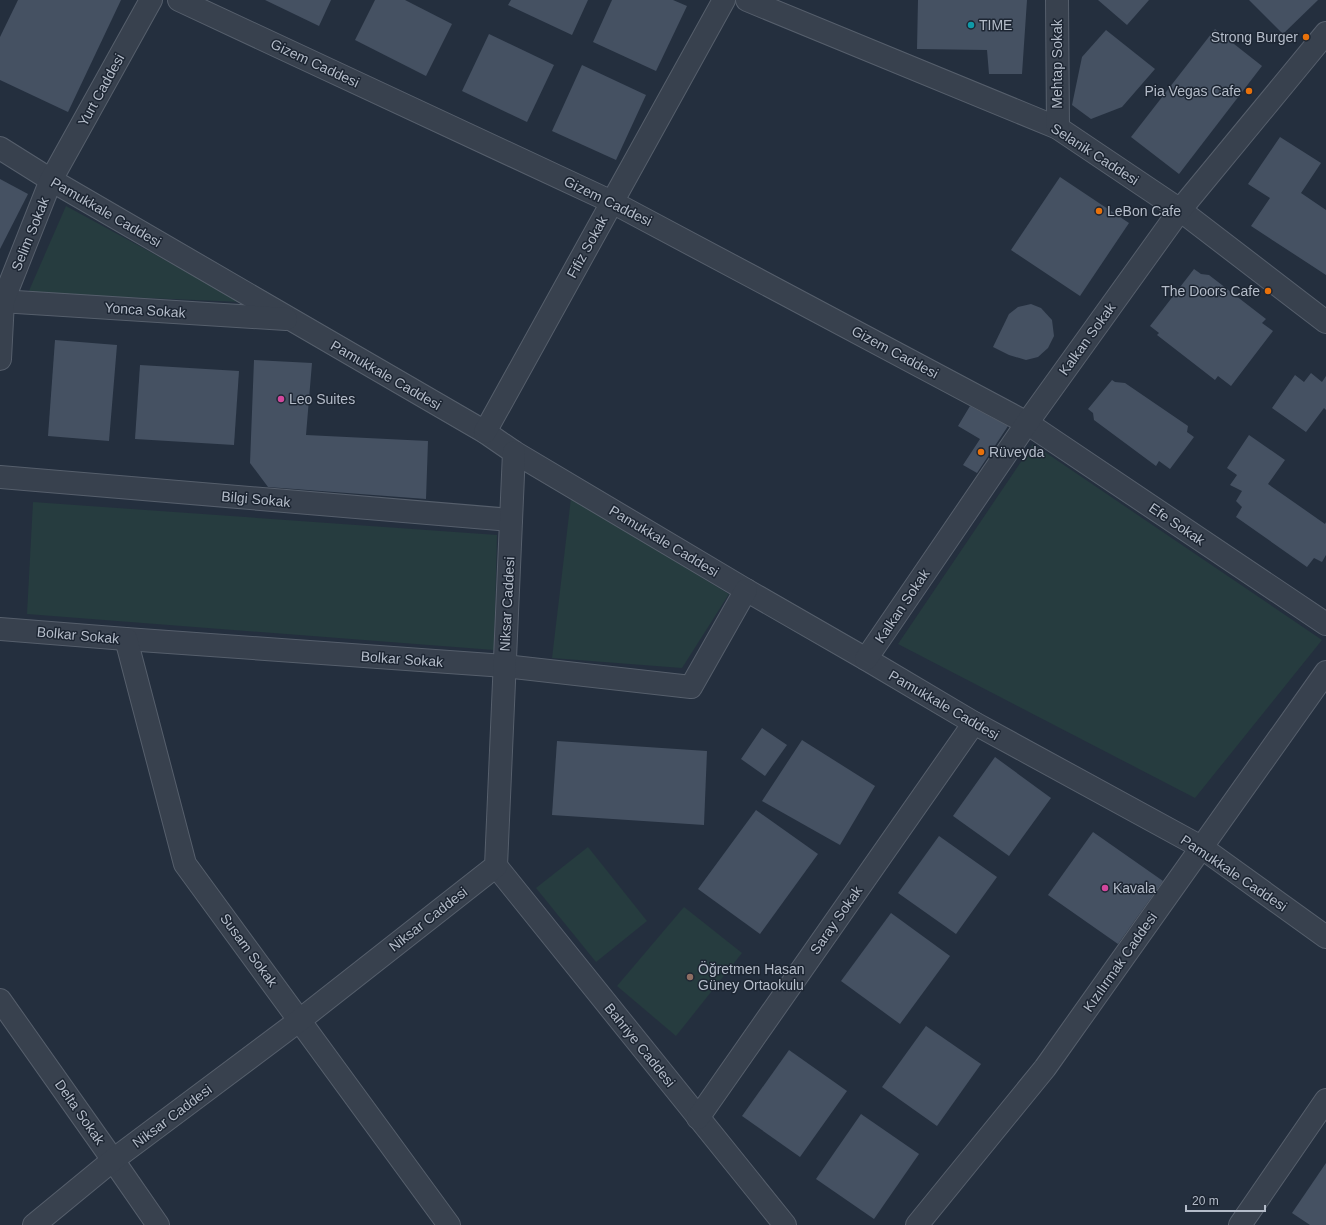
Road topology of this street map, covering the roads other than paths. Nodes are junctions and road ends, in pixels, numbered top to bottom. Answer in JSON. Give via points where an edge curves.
{"nodes":[{"id":1,"x":151,"y":0,"type":"edge"},
{"id":2,"x":180,"y":0,"type":"edge"},
{"id":3,"x":724,"y":0,"type":"edge"},
{"id":4,"x":747,"y":0,"type":"edge"},
{"id":5,"x":1057,"y":0,"type":"edge"},
{"id":6,"x":1326,"y":33,"type":"edge"},
{"id":7,"x":1058,"y":128,"type":"junction"},
{"id":8,"x":0,"y":148,"type":"edge"},
{"id":9,"x":51,"y":180,"type":"junction"},
{"id":10,"x":612,"y":202,"type":"junction"},
{"id":11,"x":1180,"y":210,"type":"junction"},
{"id":12,"x":2,"y":301,"type":"edge"},
{"id":13,"x":290,"y":319,"type":"junction"},
{"id":14,"x":1326,"y":322,"type":"edge"},
{"id":15,"x":0,"y":359,"type":"edge"},
{"id":16,"x":1027,"y":423,"type":"junction"},
{"id":17,"x":485,"y":432,"type":"junction"},
{"id":18,"x":514,"y":452,"type":"junction"},
{"id":19,"x":0,"y":477,"type":"edge"},
{"id":20,"x":511,"y":520,"type":"junction"},
{"id":21,"x":746,"y":590,"type":"junction"},
{"id":22,"x":1326,"y":624,"type":"edge"},
{"id":23,"x":0,"y":629,"type":"edge"},
{"id":24,"x":126,"y":639,"type":"junction"},
{"id":25,"x":866,"y":659,"type":"junction"},
{"id":26,"x":505,"y":666,"type":"junction"},
{"id":27,"x":1326,"y":672,"type":"edge"},
{"id":28,"x":974,"y":723,"type":"junction"},
{"id":29,"x":1201,"y":847,"type":"junction"},
{"id":30,"x":496,"y":866,"type":"junction"},
{"id":31,"x":1326,"y":937,"type":"edge"},
{"id":32,"x":0,"y":1000,"type":"edge"},
{"id":33,"x":300,"y":1020,"type":"junction"},
{"id":34,"x":1326,"y":1100,"type":"edge"},
{"id":35,"x":698,"y":1118,"type":"junction"},
{"id":36,"x":114,"y":1160,"type":"junction"},
{"id":37,"x":34,"y":1225,"type":"edge"},
{"id":38,"x":158,"y":1225,"type":"edge"},
{"id":39,"x":449,"y":1225,"type":"edge"},
{"id":40,"x":785,"y":1225,"type":"edge"},
{"id":41,"x":918,"y":1225,"type":"edge"},
{"id":42,"x":1240,"y":1225,"type":"edge"}],
"edges":[{"from":1,"to":9,"type":"street","name":"Yurt Caddesi"},
{"from":2,"to":10,"type":"street","name":"Gizem Caddesi"},
{"from":3,"to":10,"type":"street","name":"Fifiz Sokak"},
{"from":4,"to":7,"type":"street","name":"Selanik Caddesi"},
{"from":5,"to":7,"type":"street","name":"Mehtap Sokak"},
{"from":6,"to":11,"type":"street","name":"Kalkan Sokak"},
{"from":7,"to":11,"type":"street","name":"Selanik Caddesi"},
{"from":8,"to":9,"type":"street","name":"Pamukkale Caddesi"},
{"from":9,"to":12,"type":"street","name":"Selim Sokak"},
{"from":9,"to":13,"type":"street","name":"Pamukkale Caddesi"},
{"from":10,"to":16,"type":"street","name":"Gizem Caddesi"},
{"from":10,"to":17,"type":"street","name":"Fifiz Sokak"},
{"from":11,"to":14,"type":"street","name":"Selanik Caddesi"},
{"from":11,"to":16,"type":"street","name":"Kalkan Sokak"},
{"from":12,"to":13,"type":"street","name":"Yonca Sokak"},
{"from":12,"to":15,"type":"street","name":"Selim Sokak"},
{"from":13,"to":17,"type":"street","name":"Pamukkale Caddesi"},
{"from":16,"to":22,"type":"street","name":"Efe Sokak"},
{"from":16,"to":25,"type":"street","name":"Kalkan Sokak"},
{"from":17,"to":18,"type":"street","name":"Pamukkale Caddesi"},
{"from":18,"to":20,"type":"street","name":"Niksar Caddesi"},
{"from":18,"to":21,"type":"street","name":"Pamukkale Caddesi"},
{"from":19,"to":20,"type":"street","name":"Bilgi Sokak"},
{"from":20,"to":26,"type":"street","name":"Niksar Caddesi"},
{"from":21,"to":25,"type":"street","name":"Pamukkale Caddesi"},
{"from":21,"to":26,"type":"street","name":"Bolkar Sokak","via":[[691,687]]},
{"from":23,"to":24,"type":"street","name":"Bolkar Sokak"},
{"from":24,"to":26,"type":"street","name":"Bolkar Sokak"},
{"from":24,"to":33,"type":"street","name":"Susam Sokak","via":[[185,864]]},
{"from":25,"to":28,"type":"street","name":"Pamukkale Caddesi"},
{"from":26,"to":30,"type":"street","name":"Niksar Caddesi"},
{"from":27,"to":29,"type":"street","name":"Kızılırmak Caddesi"},
{"from":28,"to":29,"type":"street","name":"Pamukkale Caddesi"},
{"from":28,"to":35,"type":"street","name":"Saray Sokak"},
{"from":29,"to":31,"type":"street","name":"Pamukkale Caddesi"},
{"from":29,"to":41,"type":"street","name":"Kızılırmak Caddesi","via":[[1044,1068]]},
{"from":30,"to":33,"type":"street","name":"Niksar Caddesi"},
{"from":30,"to":35,"type":"street","name":"Bahriye Caddesi"},
{"from":32,"to":36,"type":"street","name":"Delta Sokak"},
{"from":33,"to":36,"type":"street","name":"Niksar Caddesi"},
{"from":33,"to":39,"type":"street","name":"Susam Sokak"},
{"from":34,"to":42,"type":"street"},
{"from":35,"to":40,"type":"street","name":"Bahriye Caddesi"},
{"from":36,"to":37,"type":"street","name":"Niksar Caddesi"},
{"from":36,"to":38,"type":"street","name":"Delta Sokak"}]}
